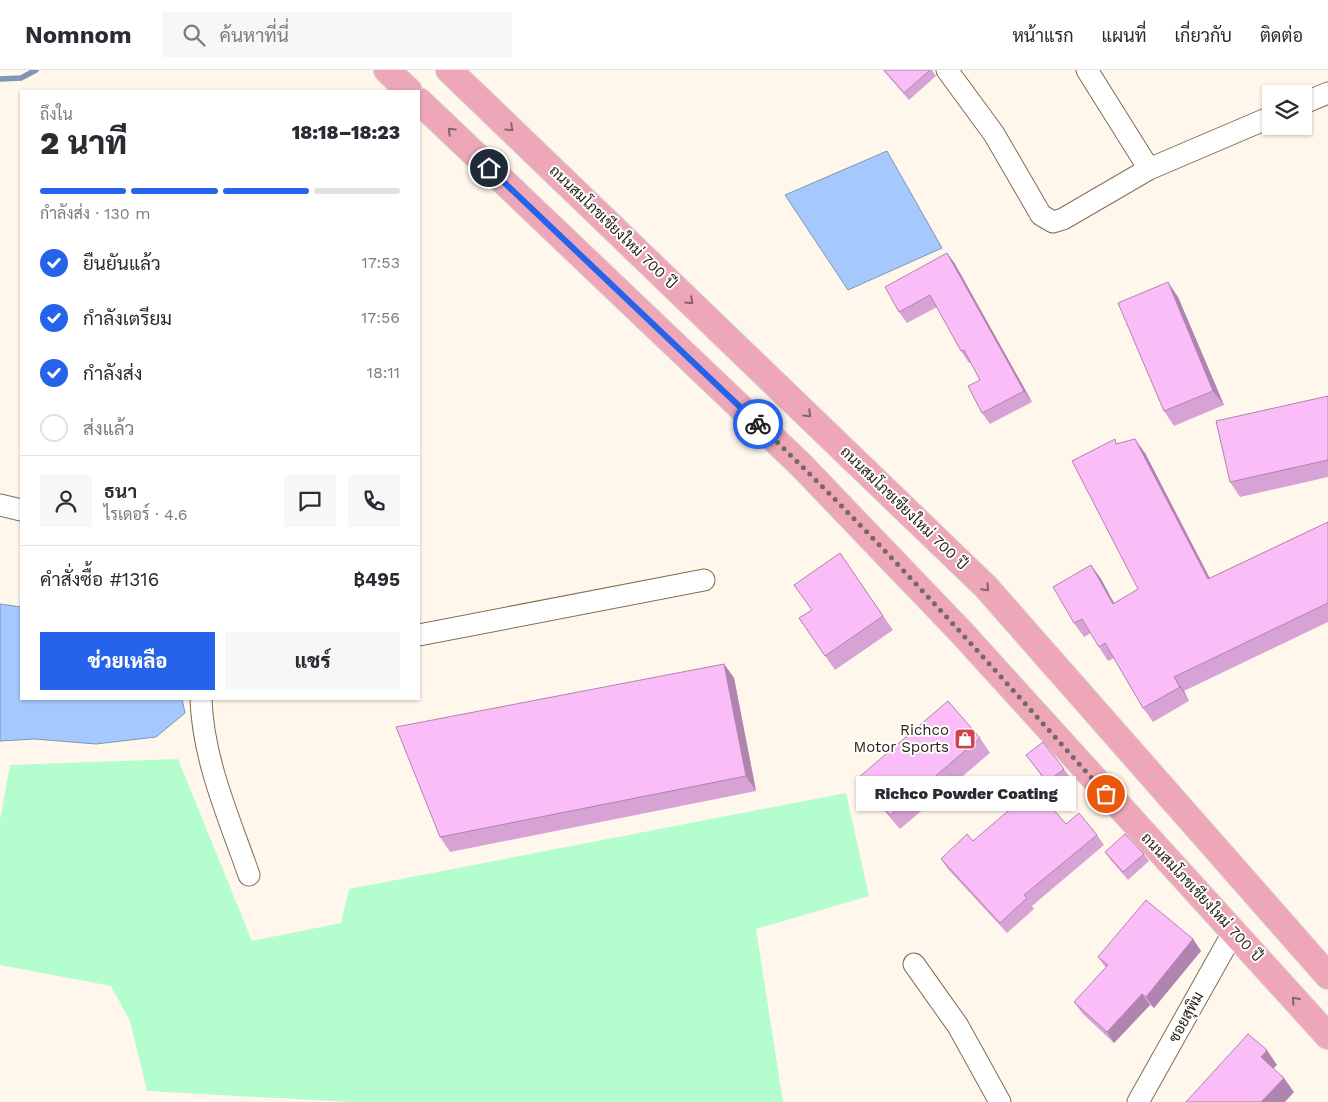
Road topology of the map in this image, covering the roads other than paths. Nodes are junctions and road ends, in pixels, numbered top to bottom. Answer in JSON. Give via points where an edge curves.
{"nodes":[{"id":1,"x":386,"y":70,"type":"edge"},
{"id":2,"x":450,"y":70,"type":"edge"},
{"id":3,"x":947,"y":70,"type":"edge"},
{"id":4,"x":1087,"y":70,"type":"edge"},
{"id":5,"x":408,"y":90,"type":"edge"},
{"id":6,"x":1328,"y":93,"type":"edge"},
{"id":7,"x":1312,"y":100,"type":"edge"},
{"id":8,"x":420,"y":102,"type":"edge"},
{"id":9,"x":1262,"y":121,"type":"edge"},
{"id":10,"x":1150,"y":169,"type":"junction"},
{"id":11,"x":0,"y":505,"type":"edge"},
{"id":12,"x":20,"y":510,"type":"edge"},
{"id":13,"x":704,"y":580,"type":"dead end"},
{"id":14,"x":420,"y":634,"type":"edge"},
{"id":15,"x":201,"y":700,"type":"edge"},
{"id":16,"x":249,"y":875,"type":"dead end"},
{"id":17,"x":1234,"y":931,"type":"junction"},
{"id":18,"x":914,"y":964,"type":"dead end"},
{"id":19,"x":1328,"y":976,"type":"edge"},
{"id":20,"x":1328,"y":1036,"type":"edge"},
{"id":21,"x":1000,"y":1102,"type":"edge"},
{"id":22,"x":1138,"y":1102,"type":"edge"}],
"edges":[{"from":1,"to":5,"type":"main road"},
{"from":2,"to":19,"type":"main road","name":"ถนนสมโภชเชียงใหม่ 700 ปี","one_way":true,"via":[[986,587]]},
{"from":3,"to":10,"type":"street","via":[[994,134],[1041,215],[1053,222]]},
{"from":4,"to":10,"type":"street"},
{"from":6,"to":7,"type":"street"},
{"from":17,"to":8,"type":"main road","name":"ถนนสมโภชเชียงใหม่ 700 ปี","one_way":true,"via":[[962,633],[801,465]]},
{"from":9,"to":10,"type":"street"},
{"from":11,"to":12,"type":"street"},
{"from":13,"to":14,"type":"street"},
{"from":15,"to":16,"type":"street","via":[[208,754]]},
{"from":20,"to":17,"type":"main road","name":"ถนนสมโภชเชียงใหม่ 700 ปี","one_way":true},
{"from":17,"to":22,"type":"street","name":"ซอยสุพิม"},
{"from":18,"to":21,"type":"street","via":[[958,1026]]}]}
